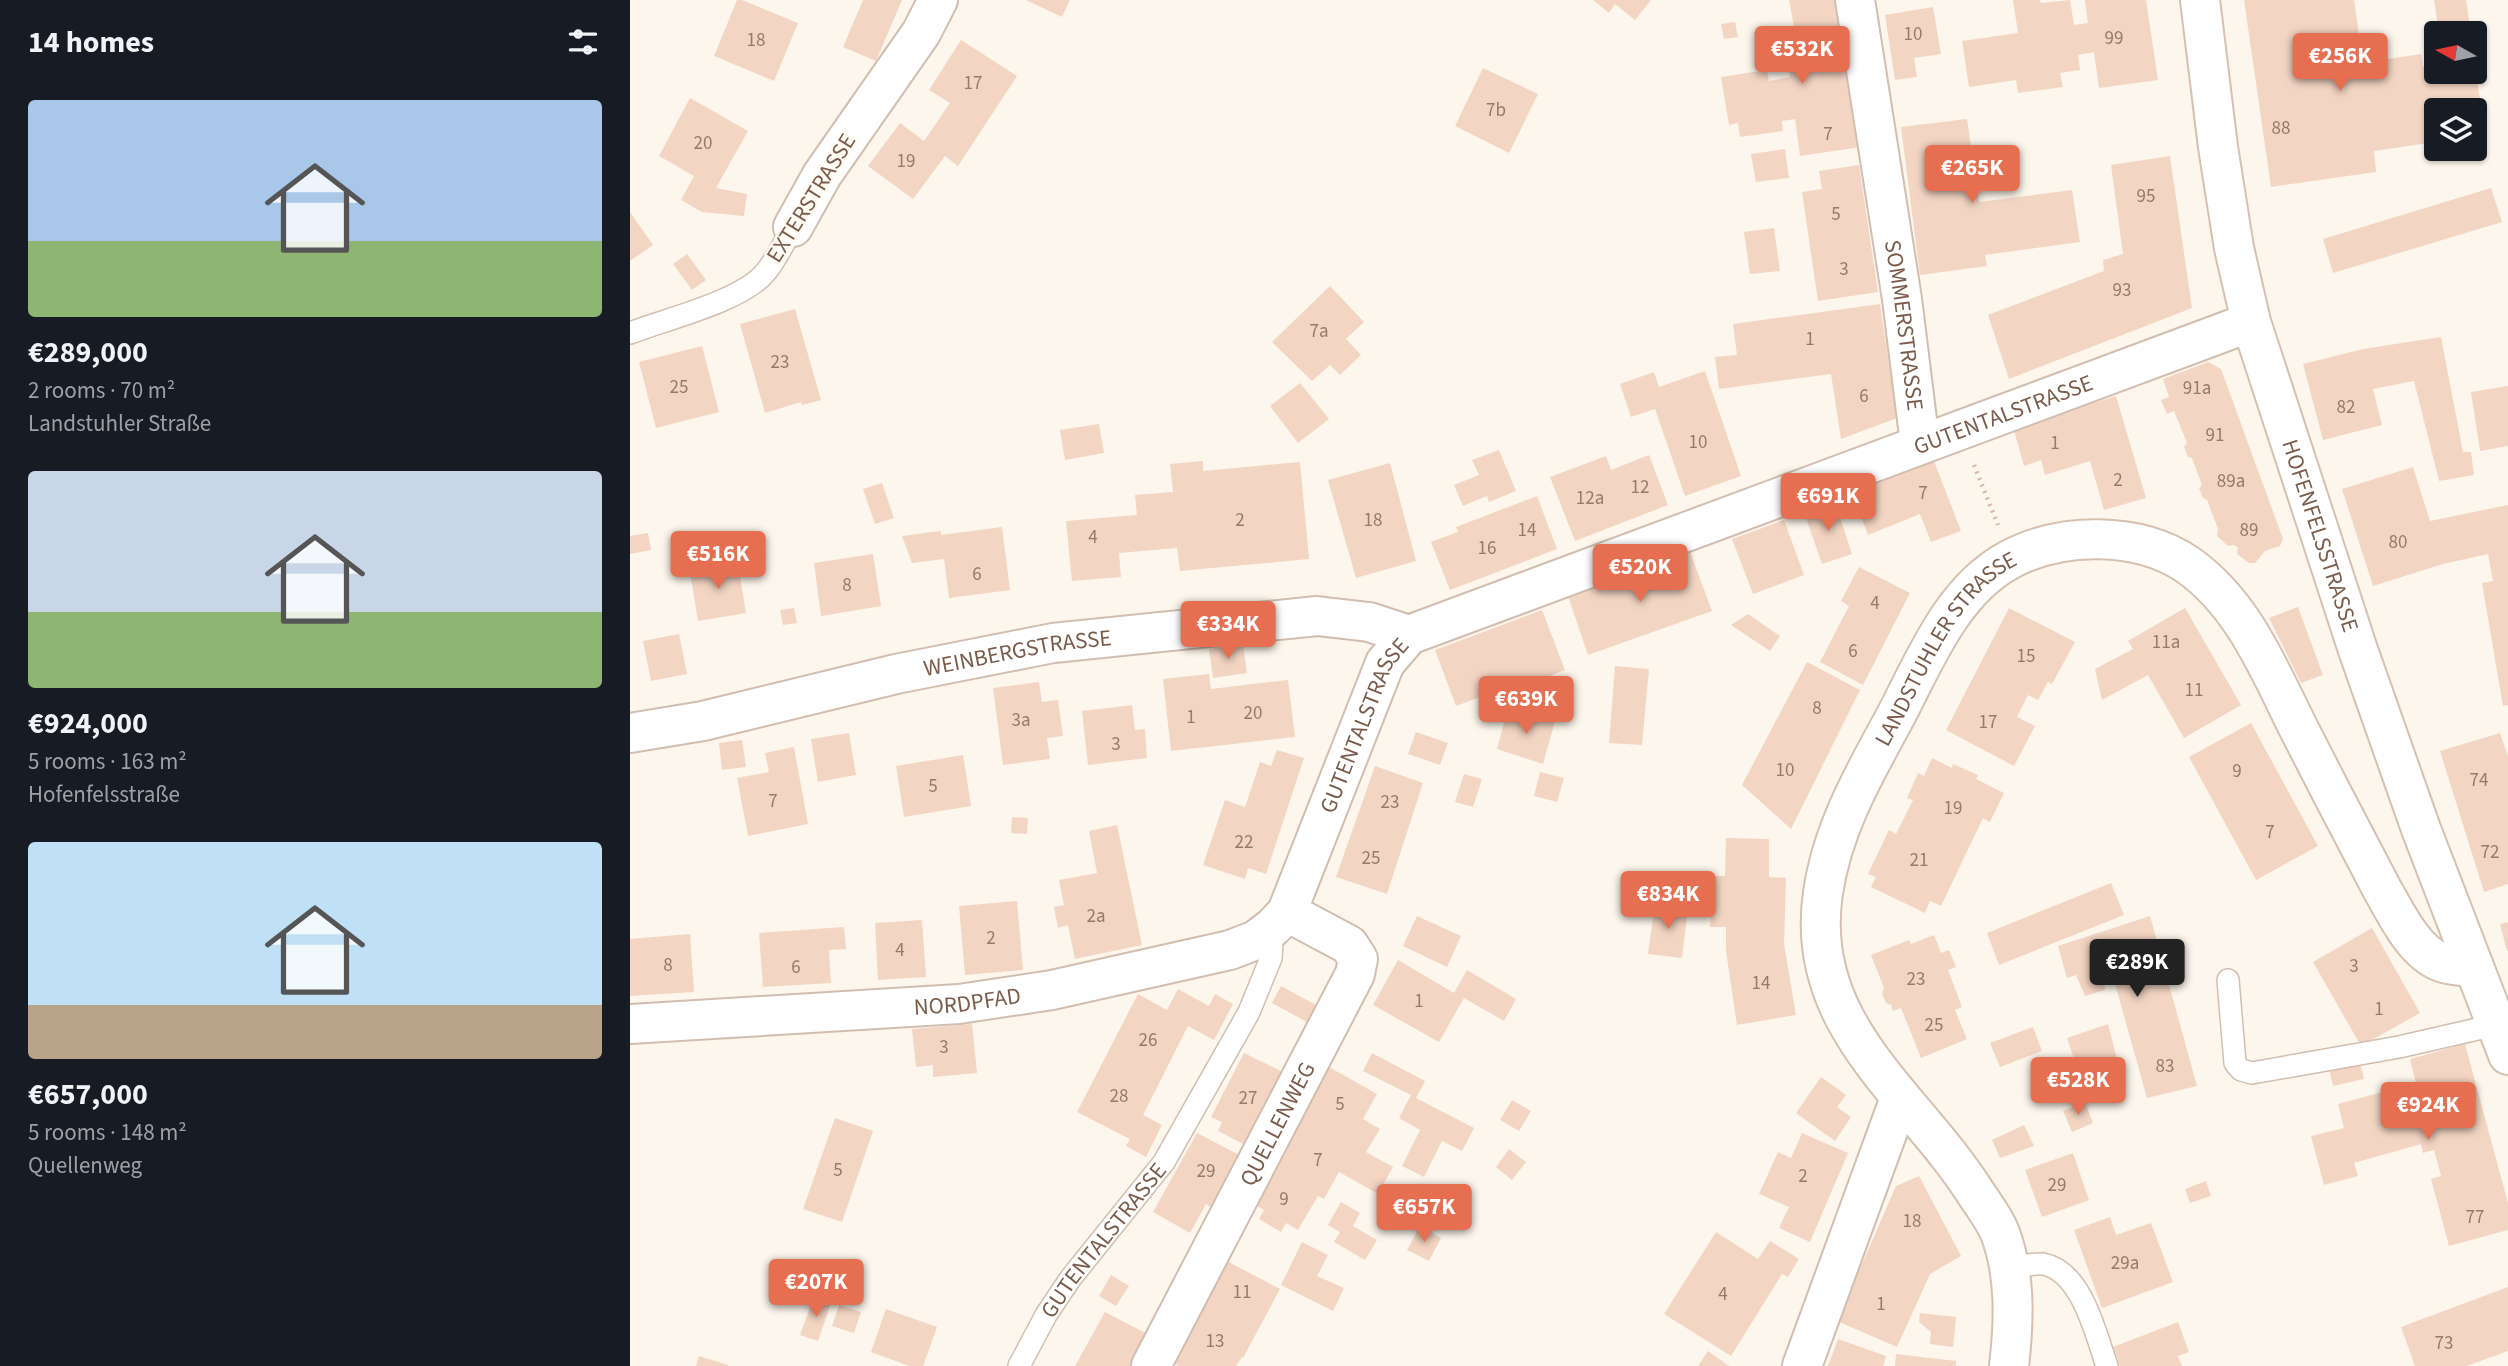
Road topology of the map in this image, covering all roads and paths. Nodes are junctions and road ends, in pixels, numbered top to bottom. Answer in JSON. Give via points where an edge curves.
{"nodes":[{"id":1,"x":938,"y":0,"type":"edge"},
{"id":2,"x":1855,"y":0,"type":"edge"},
{"id":3,"x":2200,"y":0,"type":"edge"},
{"id":4,"x":793,"y":227,"type":"joint"},
{"id":5,"x":2251,"y":321,"type":"junction"},
{"id":6,"x":630,"y":333,"type":"edge"},
{"id":7,"x":1960,"y":428,"type":"junction"},
{"id":8,"x":1920,"y":444,"type":"junction"},
{"id":9,"x":2011,"y":559,"type":"junction"},
{"id":10,"x":1409,"y":635,"type":"junction"},
{"id":11,"x":630,"y":733,"type":"edge"},
{"id":12,"x":1280,"y":920,"type":"junction"},
{"id":13,"x":2474,"y":967,"type":"junction"},
{"id":14,"x":2228,"y":980,"type":"dead end"},
{"id":15,"x":630,"y":1024,"type":"edge"},
{"id":16,"x":2504,"y":1045,"type":"edge"},
{"id":17,"x":1900,"y":1098,"type":"junction"},
{"id":18,"x":2010,"y":1268,"type":"junction"},
{"id":19,"x":1019,"y":1366,"type":"edge"},
{"id":20,"x":1151,"y":1366,"type":"edge"},
{"id":21,"x":1802,"y":1366,"type":"edge"},
{"id":22,"x":2009,"y":1366,"type":"edge"},
{"id":23,"x":2107,"y":1366,"type":"edge"}],
"edges":[{"from":1,"to":4,"type":"street","name":"EXTERSTRASSE","via":[[921,33],[822,175]]},
{"from":2,"to":8,"type":"street","name":"SOMMERSTRASSE"},
{"from":3,"to":5,"type":"street","name":"HOFENFELSSTRASSE","via":[[2232,236]]},
{"from":4,"to":6,"type":"lane","name":"EXTERSTRASSE","via":[[764,274],[743,289]]},
{"from":5,"to":7,"type":"street","name":"GUTENTALSTRASSE"},
{"from":5,"to":13,"type":"street","name":"HOFENFELSSTRASSE","via":[[2358,650]]},
{"from":7,"to":8,"type":"street","name":"GUTENTALSTRASSE"},
{"from":7,"to":9,"type":"path"},
{"from":8,"to":10,"type":"street","name":"GUTENTALSTRASSE"},
{"from":9,"to":13,"type":"street","name":"LANDSTUHLER STRASSE","via":[[2051,544],[2110,541],[2144,546],[2203,576],[2224,596],[2252,638],[2400,920],[2421,948],[2438,961]]},
{"from":9,"to":17,"type":"street","name":"LANDSTUHLER STRASSE","via":[[1978,582],[1938,637],[1851,799],[1822,895],[1822,942],[1834,995],[1854,1038]]},
{"from":10,"to":11,"type":"street","name":"WEINBERGSTRASSE","via":[[1369,622],[1317,616],[1066,642],[975,657],[703,721]]},
{"from":10,"to":12,"type":"street","name":"GUTENTALSTRASSE","via":[[1385,663]]},
{"from":12,"to":15,"type":"street","name":"NORDPFAD","via":[[1256,940],[1230,950],[1052,990],[959,1004]]},
{"from":12,"to":19,"type":"lane","name":"GUTENTALSTRASSE","via":[[1271,958],[1249,1012],[1164,1162],[1070,1279]]},
{"from":12,"to":20,"type":"street","name":"QUELLENWEG","via":[[1349,945],[1358,959],[1355,974]]},
{"from":13,"to":16,"type":"street","name":"HOFENFELSSTRASSE"},
{"from":14,"to":16,"type":"lane","via":[[2235,1063],[2252,1073],[2399,1047]]},
{"from":17,"to":18,"type":"street","name":"LANDSTUHLER STRASSE","via":[[1960,1168],[2000,1231]]},
{"from":17,"to":21,"type":"street"},
{"from":18,"to":22,"type":"street","name":"LANDSTUHLER STRASSE","via":[[2013,1330]]},
{"from":18,"to":23,"type":"lane","via":[[2042,1264],[2074,1285]]}]}
